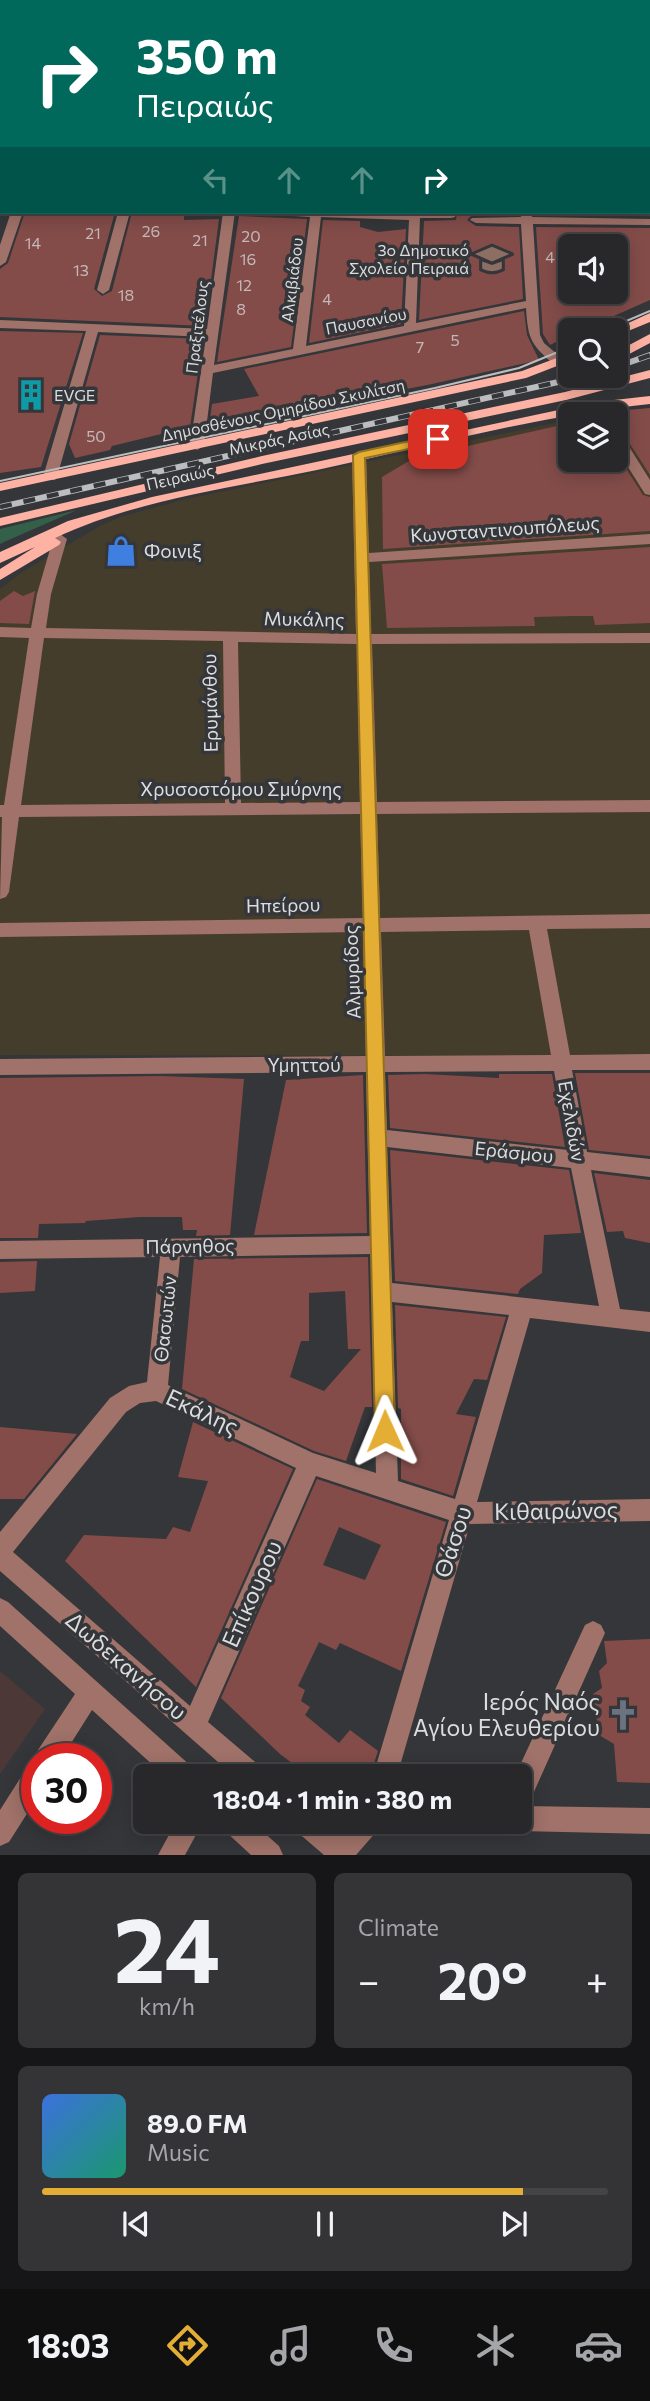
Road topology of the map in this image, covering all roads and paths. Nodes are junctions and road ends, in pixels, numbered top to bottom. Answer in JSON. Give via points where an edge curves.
{"nodes":[{"id":1,"x":16,"y":214,"type":"edge"},
{"id":2,"x":123,"y":214,"type":"edge"},
{"id":3,"x":229,"y":214,"type":"edge"},
{"id":4,"x":316,"y":214,"type":"edge"},
{"id":5,"x":415,"y":214,"type":"edge"},
{"id":6,"x":451,"y":215,"type":"dead end"},
{"id":7,"x":526,"y":216,"type":"edge"},
{"id":8,"x":477,"y":220,"type":"dead end"},
{"id":9,"x":650,"y":222,"type":"edge"},
{"id":10,"x":0,"y":262,"type":"edge"},
{"id":11,"x":103,"y":290,"type":"dead end"},
{"id":12,"x":530,"y":304,"type":"junction"},
{"id":13,"x":650,"y":317,"type":"edge"},
{"id":14,"x":0,"y":324,"type":"edge"},
{"id":15,"x":628,"y":327,"type":"edge"},
{"id":16,"x":93,"y":329,"type":"junction"},
{"id":17,"x":410,"y":330,"type":"junction"},
{"id":18,"x":211,"y":333,"type":"junction"},
{"id":19,"x":650,"y":338,"type":"edge"},
{"id":20,"x":628,"y":350,"type":"edge"},
{"id":21,"x":299,"y":352,"type":"junction"},
{"id":22,"x":558,"y":355,"type":"edge"},
{"id":23,"x":558,"y":363,"type":"edge"},
{"id":24,"x":207,"y":370,"type":"junction"},
{"id":25,"x":650,"y":374,"type":"edge"},
{"id":26,"x":581,"y":388,"type":"edge"},
{"id":27,"x":566,"y":396,"type":"junction"},
{"id":28,"x":650,"y":400,"type":"edge"},
{"id":29,"x":628,"y":405,"type":"edge"},
{"id":30,"x":558,"y":419,"type":"edge"},
{"id":31,"x":197,"y":446,"type":"junction"},
{"id":32,"x":359,"y":455,"type":"junction"},
{"id":33,"x":628,"y":456,"type":"edge"},
{"id":34,"x":50,"y":477,"type":"junction"},
{"id":35,"x":0,"y":487,"type":"edge"},
{"id":36,"x":650,"y":491,"type":"edge"},
{"id":37,"x":130,"y":507,"type":"junction"},
{"id":38,"x":0,"y":522,"type":"edge"},
{"id":39,"x":60,"y":539,"type":"junction"},
{"id":40,"x":650,"y":539,"type":"edge"},
{"id":41,"x":0,"y":558,"type":"edge"},
{"id":42,"x":362,"y":558,"type":"junction"},
{"id":43,"x":0,"y":575,"type":"edge"},
{"id":44,"x":0,"y":632,"type":"edge"},
{"id":45,"x":37,"y":634,"type":"junction"},
{"id":46,"x":230,"y":637,"type":"junction"},
{"id":47,"x":650,"y":638,"type":"edge"},
{"id":48,"x":364,"y":639,"type":"junction"},
{"id":49,"x":650,"y":806,"type":"edge"},
{"id":50,"x":233,"y":810,"type":"junction"},
{"id":51,"x":369,"y":810,"type":"junction"},
{"id":52,"x":6,"y":811,"type":"edge"},
{"id":53,"x":0,"y":892,"type":"edge"},
{"id":54,"x":650,"y":921,"type":"edge"},
{"id":55,"x":537,"y":924,"type":"junction"},
{"id":56,"x":372,"y":925,"type":"junction"},
{"id":57,"x":0,"y":930,"type":"edge"},
{"id":58,"x":650,"y":1062,"type":"edge"},
{"id":59,"x":562,"y":1063,"type":"junction"},
{"id":60,"x":375,"y":1064,"type":"junction"},
{"id":61,"x":0,"y":1067,"type":"edge"},
{"id":62,"x":377,"y":1137,"type":"junction"},
{"id":63,"x":579,"y":1160,"type":"junction"},
{"id":64,"x":650,"y":1168,"type":"edge"},
{"id":65,"x":380,"y":1245,"type":"junction"},
{"id":66,"x":172,"y":1246,"type":"junction"},
{"id":67,"x":0,"y":1250,"type":"edge"},
{"id":68,"x":381,"y":1291,"type":"junction"},
{"id":69,"x":522,"y":1308,"type":"junction"},
{"id":70,"x":612,"y":1318,"type":"junction"},
{"id":71,"x":650,"y":1322,"type":"edge"},
{"id":72,"x":157,"y":1391,"type":"junction"},
{"id":73,"x":310,"y":1463,"type":"junction"},
{"id":74,"x":387,"y":1487,"type":"junction"},
{"id":75,"x":650,"y":1510,"type":"edge"},
{"id":76,"x":463,"y":1513,"type":"junction"},
{"id":77,"x":0,"y":1550,"type":"edge"},
{"id":78,"x":0,"y":1556,"type":"edge"},
{"id":79,"x":0,"y":1610,"type":"edge"},
{"id":80,"x":593,"y":1633,"type":"dead end"},
{"id":81,"x":90,"y":1692,"type":"junction"},
{"id":82,"x":194,"y":1726,"type":"junction"},
{"id":83,"x":57,"y":1743,"type":"edge"},
{"id":84,"x":170,"y":1764,"type":"edge"},
{"id":85,"x":238,"y":1764,"type":"edge"},
{"id":86,"x":388,"y":1764,"type":"edge"},
{"id":87,"x":532,"y":1768,"type":"edge"},
{"id":88,"x":21,"y":1800,"type":"edge"},
{"id":89,"x":532,"y":1818,"type":"edge"},
{"id":90,"x":650,"y":1821,"type":"edge"},
{"id":91,"x":0,"y":1833,"type":"edge"},
{"id":92,"x":183,"y":1834,"type":"edge"},
{"id":93,"x":247,"y":1834,"type":"edge"},
{"id":94,"x":319,"y":1834,"type":"edge"},
{"id":95,"x":358,"y":1834,"type":"edge"},
{"id":96,"x":342,"y":1854,"type":"edge"},
{"id":97,"x":171,"y":1855,"type":"edge"},
{"id":98,"x":270,"y":1855,"type":"edge"}],
"edges":[{"from":1,"to":10,"type":"street"},
{"from":2,"to":11,"type":"street"},
{"from":3,"to":18,"type":"street","name":"Πραξιτέλους"},
{"from":4,"to":21,"type":"street","name":"Αλκιβιάδου"},
{"from":5,"to":6,"type":"street"},
{"from":5,"to":17,"type":"street"},
{"from":7,"to":8,"type":"street"},
{"from":7,"to":9,"type":"street"},
{"from":7,"to":12,"type":"street"},
{"from":12,"to":17,"type":"street","name":"Παυσανίου"},
{"from":12,"to":22,"type":"street","via":[[536,341]]},
{"from":13,"to":15,"type":"main road"},
{"from":14,"to":16,"type":"street"},
{"from":16,"to":18,"type":"street"},
{"from":16,"to":34,"type":"street"},
{"from":17,"to":21,"type":"street","name":"Παυσανίου"},
{"from":18,"to":24,"type":"street","name":"Πραξιτέλους"},
{"from":19,"to":20,"type":"main road"},
{"from":21,"to":24,"type":"street","name":"Παυσανίου"},
{"from":23,"to":31,"type":"main road","name":"Δημοσθένους Ομηρίδου Σκυλίτση","via":[[526,374]]},
{"from":24,"to":31,"type":"street","name":"Πραξιτέλους"},
{"from":25,"to":27,"type":"main road","name":"Μικράς Ασίας"},
{"from":26,"to":27,"type":"main road"},
{"from":27,"to":38,"type":"main road","name":"Μικράς Ασίας","via":[[204,473]]},
{"from":28,"to":29,"type":"main road","name":"Πειραιώς"},
{"from":30,"to":32,"type":"main road","name":"Πειραιώς"},
{"from":31,"to":34,"type":"main road","name":"Δημοσθένους Ομηρίδου Σκυλίτση"},
{"from":32,"to":37,"type":"main road","name":"Πειραιώς"},
{"from":32,"to":42,"type":"street","name":"Αλμυρίδος"},
{"from":33,"to":36,"type":"street"},
{"from":34,"to":35,"type":"main road","name":"Δημοσθένους Ομηρίδου Σκυλίτση"},
{"from":37,"to":39,"type":"main road","name":"Πειραιώς"},
{"from":37,"to":41,"type":"main road","name":"Πειραιώς","via":[[55,530]]},
{"from":39,"to":43,"type":"main road","name":"Πειραιώς"},
{"from":39,"to":45,"type":"street"},
{"from":40,"to":42,"type":"street","name":"Κωνσταντινουπόλεως"},
{"from":42,"to":48,"type":"street","name":"Αλμυρίδος"},
{"from":44,"to":45,"type":"street","name":"Μυκάλης"},
{"from":45,"to":46,"type":"street","name":"Μυκάλης"},
{"from":45,"to":52,"type":"street"},
{"from":46,"to":48,"type":"street","name":"Μυκάλης"},
{"from":46,"to":50,"type":"street","name":"Ερυμάνθου"},
{"from":47,"to":48,"type":"street","name":"Μυκάλης"},
{"from":48,"to":51,"type":"street","name":"Αλμυρίδος"},
{"from":49,"to":51,"type":"street","name":"Χρυσοστόμου Σμύρνης"},
{"from":50,"to":51,"type":"street","name":"Χρυσοστόμου Σμύρνης"},
{"from":50,"to":52,"type":"street","name":"Χρυσοστόμου Σμύρνης"},
{"from":51,"to":56,"type":"street","name":"Αλμυρίδος"},
{"from":52,"to":53,"type":"street"},
{"from":54,"to":55,"type":"street","name":"Ηπείρου"},
{"from":55,"to":56,"type":"street","name":"Ηπείρου"},
{"from":55,"to":59,"type":"street","name":"Εχελιδών"},
{"from":56,"to":57,"type":"street","name":"Ηπείρου"},
{"from":56,"to":60,"type":"street","name":"Αλμυρίδος"},
{"from":58,"to":59,"type":"street","name":"Υμηττού"},
{"from":59,"to":60,"type":"street","name":"Υμηττού"},
{"from":59,"to":63,"type":"street","name":"Εχελιδών"},
{"from":60,"to":61,"type":"street","name":"Υμηττού"},
{"from":60,"to":62,"type":"street","name":"Αλμυρίδος"},
{"from":62,"to":63,"type":"street","name":"Εράσμου"},
{"from":62,"to":65,"type":"street","name":"Αλμυρίδος"},
{"from":63,"to":64,"type":"street","name":"Εράσμου"},
{"from":63,"to":70,"type":"street","name":"Εχελιδών"},
{"from":65,"to":66,"type":"street","name":"Πάρνηθος"},
{"from":65,"to":68,"type":"street","name":"Αλμυρίδος"},
{"from":66,"to":67,"type":"street","name":"Πάρνηθος"},
{"from":66,"to":72,"type":"street","name":"Θασωτών"},
{"from":68,"to":69,"type":"street"},
{"from":68,"to":74,"type":"street","name":"Αλμυρίδος"},
{"from":69,"to":70,"type":"street"},
{"from":69,"to":76,"type":"street","name":"Θάσου"},
{"from":70,"to":71,"type":"street"},
{"from":72,"to":73,"type":"street","name":"Εκάλης"},
{"from":72,"to":77,"type":"street","name":"Εκάλης","via":[[137,1393],[118,1405]]},
{"from":73,"to":74,"type":"street","name":"Εκάλης"},
{"from":73,"to":82,"type":"street","name":"Επίκουρου"},
{"from":74,"to":76,"type":"street","name":"Εκάλης"},
{"from":75,"to":76,"type":"street","name":"Κιθαιρώνος"},
{"from":76,"to":86,"type":"street","name":"Θάσου"},
{"from":78,"to":82,"type":"street","name":"Δωδεκανήσου"},
{"from":79,"to":81,"type":"street","name":"Δωδεκανήσου"},
{"from":80,"to":87,"type":"street"},
{"from":81,"to":83,"type":"street"},
{"from":81,"to":84,"type":"street","name":"Δωδεκανήσου"},
{"from":82,"to":85,"type":"street","name":"Δωδεκανήσου"},
{"from":88,"to":91,"type":"street"},
{"from":89,"to":90,"type":"street"},
{"from":92,"to":97,"type":"street"},
{"from":93,"to":98,"type":"street"},
{"from":94,"to":96,"type":"street"},
{"from":95,"to":96,"type":"street"}]}
